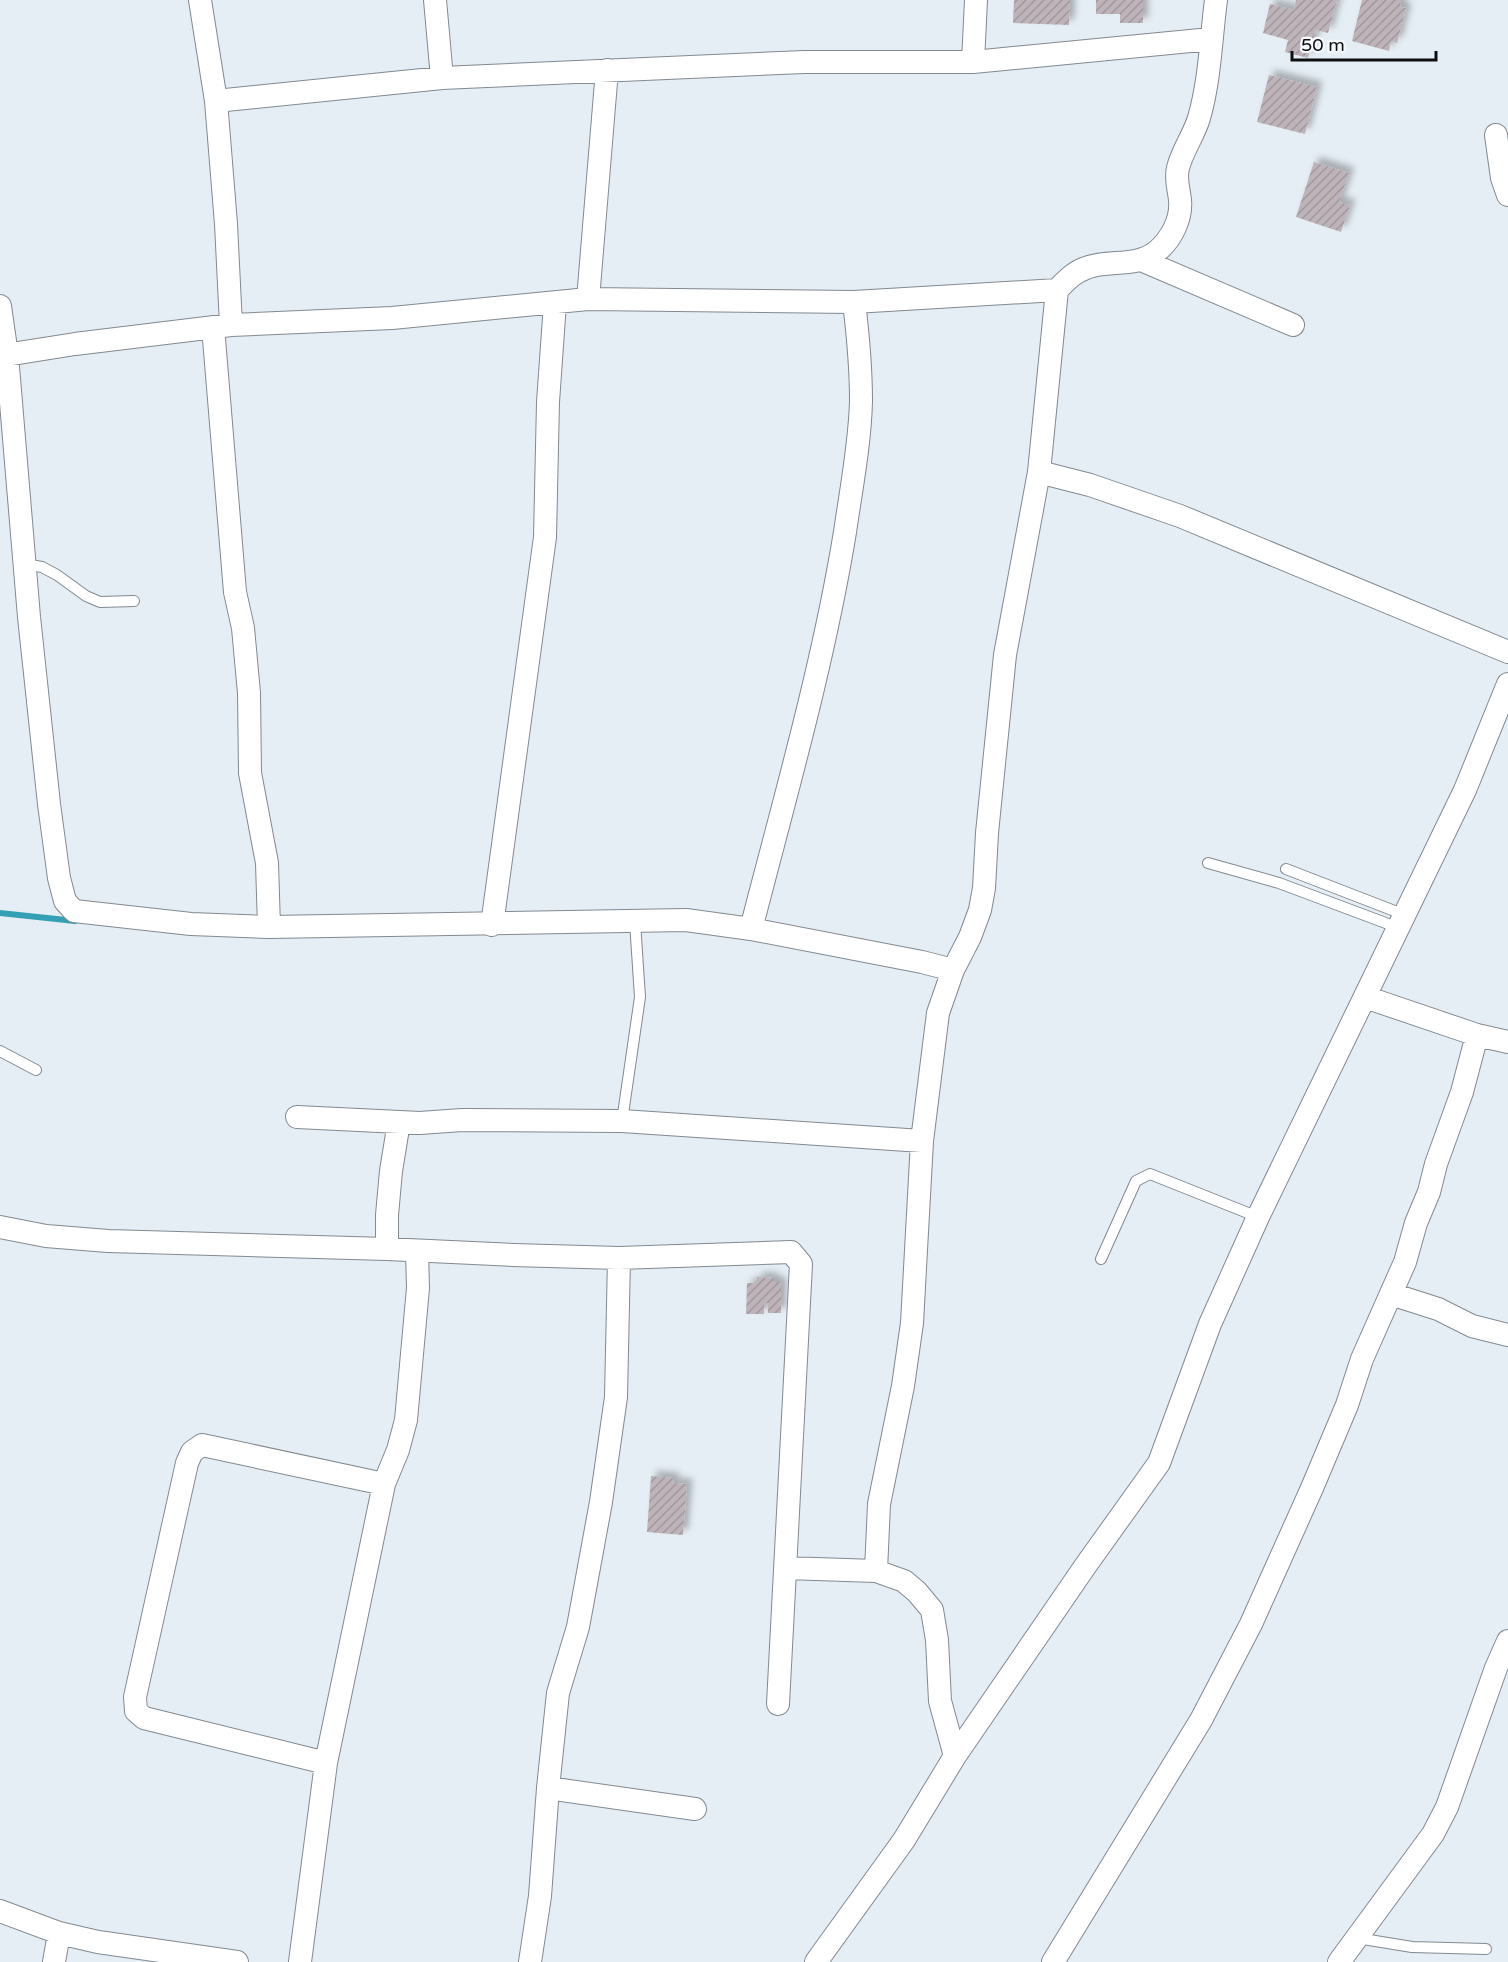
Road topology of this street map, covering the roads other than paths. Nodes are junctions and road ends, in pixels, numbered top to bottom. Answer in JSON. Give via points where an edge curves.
{"nodes":[{"id":1,"x":200,"y":0,"type":"edge"},
{"id":2,"x":435,"y":0,"type":"edge"},
{"id":3,"x":976,"y":0,"type":"edge"},
{"id":4,"x":1216,"y":0,"type":"edge"},
{"id":5,"x":1211,"y":39,"type":"junction"},
{"id":6,"x":973,"y":62,"type":"junction"},
{"id":7,"x":607,"y":70,"type":"junction"},
{"id":8,"x":442,"y":78,"type":"junction"},
{"id":9,"x":216,"y":101,"type":"junction"},
{"id":10,"x":1496,"y":135,"type":"dead end"},
{"id":11,"x":1508,"y":195,"type":"edge"},
{"id":12,"x":1141,"y":260,"type":"junction"},
{"id":13,"x":1057,"y":290,"type":"junction"},
{"id":14,"x":588,"y":299,"type":"junction"},
{"id":15,"x":854,"y":302,"type":"junction"},
{"id":16,"x":555,"y":303,"type":"junction"},
{"id":17,"x":0,"y":306,"type":"edge"},
{"id":18,"x":1293,"y":325,"type":"dead end"},
{"id":19,"x":222,"y":326,"type":"junction"},
{"id":20,"x":3,"y":356,"type":"edge"},
{"id":21,"x":1039,"y":472,"type":"junction"},
{"id":22,"x":24,"y":564,"type":"junction"},
{"id":23,"x":134,"y":601,"type":"dead end"},
{"id":24,"x":1508,"y":652,"type":"edge"},
{"id":25,"x":1508,"y":684,"type":"edge"},
{"id":26,"x":1502,"y":720,"type":"edge"},
{"id":27,"x":1208,"y":863,"type":"dead end"},
{"id":28,"x":1286,"y":869,"type":"dead end"},
{"id":29,"x":635,"y":922,"type":"junction"},
{"id":30,"x":1402,"y":922,"type":"junction"},
{"id":31,"x":492,"y":925,"type":"junction"},
{"id":32,"x":269,"y":927,"type":"junction"},
{"id":33,"x":751,"y":929,"type":"junction"},
{"id":34,"x":953,"y":970,"type":"junction"},
{"id":35,"x":1365,"y":997,"type":"junction"},
{"id":36,"x":1477,"y":1035,"type":"junction"},
{"id":37,"x":1508,"y":1042,"type":"edge"},
{"id":38,"x":0,"y":1051,"type":"edge"},
{"id":39,"x":36,"y":1070,"type":"dead end"},
{"id":40,"x":297,"y":1117,"type":"dead end"},
{"id":41,"x":622,"y":1121,"type":"junction"},
{"id":42,"x":399,"y":1122,"type":"junction"},
{"id":43,"x":922,"y":1141,"type":"junction"},
{"id":44,"x":1258,"y":1217,"type":"junction"},
{"id":45,"x":0,"y":1227,"type":"edge"},
{"id":46,"x":387,"y":1249,"type":"junction"},
{"id":47,"x":417,"y":1251,"type":"junction"},
{"id":48,"x":620,"y":1258,"type":"junction"},
{"id":49,"x":1101,"y":1259,"type":"dead end"},
{"id":50,"x":1391,"y":1293,"type":"junction"},
{"id":51,"x":1508,"y":1335,"type":"edge"},
{"id":52,"x":384,"y":1484,"type":"junction"},
{"id":53,"x":786,"y":1568,"type":"junction"},
{"id":54,"x":876,"y":1571,"type":"junction"},
{"id":55,"x":1508,"y":1641,"type":"edge"},
{"id":56,"x":778,"y":1704,"type":"dead end"},
{"id":57,"x":955,"y":1756,"type":"junction"},
{"id":58,"x":326,"y":1763,"type":"junction"},
{"id":59,"x":548,"y":1788,"type":"junction"},
{"id":60,"x":695,"y":1809,"type":"dead end"},
{"id":61,"x":0,"y":1911,"type":"edge"},
{"id":62,"x":59,"y":1934,"type":"junction"},
{"id":63,"x":1357,"y":1938,"type":"junction"},
{"id":64,"x":1486,"y":1949,"type":"dead end"},
{"id":65,"x":54,"y":1962,"type":"edge"},
{"id":66,"x":237,"y":1962,"type":"edge"},
{"id":67,"x":300,"y":1962,"type":"edge"},
{"id":68,"x":530,"y":1962,"type":"edge"},
{"id":69,"x":816,"y":1962,"type":"edge"},
{"id":70,"x":1053,"y":1962,"type":"edge"},
{"id":71,"x":1339,"y":1962,"type":"edge"}],
"edges":[{"from":1,"to":9,"type":"street"},
{"from":2,"to":8,"type":"street"},
{"from":3,"to":6,"type":"street"},
{"from":4,"to":5,"type":"street"},
{"from":5,"to":6,"type":"street"},
{"from":5,"to":12,"type":"street","via":[[1199,117],[1178,168],[1178,220],[1170,237]]},
{"from":6,"to":7,"type":"street","via":[[804,62]]},
{"from":7,"to":8,"type":"street"},
{"from":7,"to":14,"type":"street"},
{"from":8,"to":9,"type":"street"},
{"from":9,"to":19,"type":"street","via":[[226,224]]},
{"from":10,"to":11,"type":"street"},
{"from":12,"to":13,"type":"street","via":[[1087,267]]},
{"from":12,"to":18,"type":"street"},
{"from":13,"to":15,"type":"street"},
{"from":13,"to":21,"type":"street"},
{"from":14,"to":15,"type":"street"},
{"from":14,"to":16,"type":"street"},
{"from":15,"to":33,"type":"street","via":[[861,404],[852,489],[825,639]]},
{"from":16,"to":19,"type":"street","via":[[392,318]]},
{"from":16,"to":31,"type":"street","via":[[545,537]]},
{"from":17,"to":20,"type":"street"},
{"from":19,"to":20,"type":"street"},
{"from":19,"to":32,"type":"street","via":[[235,592],[249,693],[250,773],[267,863]]},
{"from":20,"to":22,"type":"street"},
{"from":21,"to":24,"type":"street","via":[[1180,516]]},
{"from":21,"to":34,"type":"street","via":[[1005,655],[984,888],[973,928]]},
{"from":22,"to":23,"type":"lane","via":[[42,567],[100,602]]},
{"from":22,"to":32,"type":"street","via":[[59,878],[65,901],[74,911],[191,924]]},
{"from":25,"to":26,"type":"street"},
{"from":26,"to":30,"type":"street"},
{"from":27,"to":30,"type":"lane"},
{"from":28,"to":30,"type":"lane"},
{"from":29,"to":31,"type":"street"},
{"from":29,"to":33,"type":"street","via":[[686,921]]},
{"from":29,"to":41,"type":"lane","via":[[640,997]]},
{"from":30,"to":35,"type":"street"},
{"from":31,"to":32,"type":"street"},
{"from":33,"to":34,"type":"street"},
{"from":34,"to":43,"type":"street","via":[[938,1013]]},
{"from":35,"to":36,"type":"street"},
{"from":35,"to":44,"type":"street"},
{"from":36,"to":37,"type":"street"},
{"from":36,"to":50,"type":"street","via":[[1429,1192]]},
{"from":38,"to":39,"type":"lane"},
{"from":40,"to":42,"type":"street"},
{"from":41,"to":42,"type":"street"},
{"from":41,"to":43,"type":"street"},
{"from":42,"to":46,"type":"street","via":[[391,1171]]},
{"from":43,"to":54,"type":"street","via":[[912,1323],[879,1504]]},
{"from":44,"to":49,"type":"lane","via":[[1150,1174],[1136,1181]]},
{"from":44,"to":57,"type":"street","via":[[1210,1324],[1159,1463]]},
{"from":45,"to":46,"type":"street","via":[[46,1236],[108,1241]]},
{"from":46,"to":47,"type":"street"},
{"from":47,"to":48,"type":"street"},
{"from":47,"to":52,"type":"street","via":[[418,1288],[406,1420]]},
{"from":48,"to":53,"type":"street","via":[[790,1252],[801,1264]]},
{"from":48,"to":59,"type":"street","via":[[614,1409],[578,1627],[558,1693]]},
{"from":50,"to":51,"type":"street","via":[[1472,1326]]},
{"from":50,"to":70,"type":"street","via":[[1312,1488],[1251,1624],[1201,1720]]},
{"from":52,"to":58,"type":"street"},
{"from":52,"to":58,"type":"street","via":[[202,1445],[192,1452],[135,1697],[136,1711],[144,1718]]},
{"from":53,"to":54,"type":"street"},
{"from":53,"to":56,"type":"street"},
{"from":54,"to":57,"type":"street","via":[[904,1581],[932,1610],[940,1701]]},
{"from":55,"to":63,"type":"street","via":[[1447,1807]]},
{"from":57,"to":69,"type":"street","via":[[904,1840]]},
{"from":58,"to":67,"type":"street"},
{"from":59,"to":60,"type":"street"},
{"from":59,"to":68,"type":"street","via":[[540,1896]]},
{"from":61,"to":62,"type":"street"},
{"from":62,"to":65,"type":"street"},
{"from":62,"to":66,"type":"street"},
{"from":63,"to":64,"type":"lane","via":[[1412,1947]]},
{"from":63,"to":71,"type":"street"}]}
